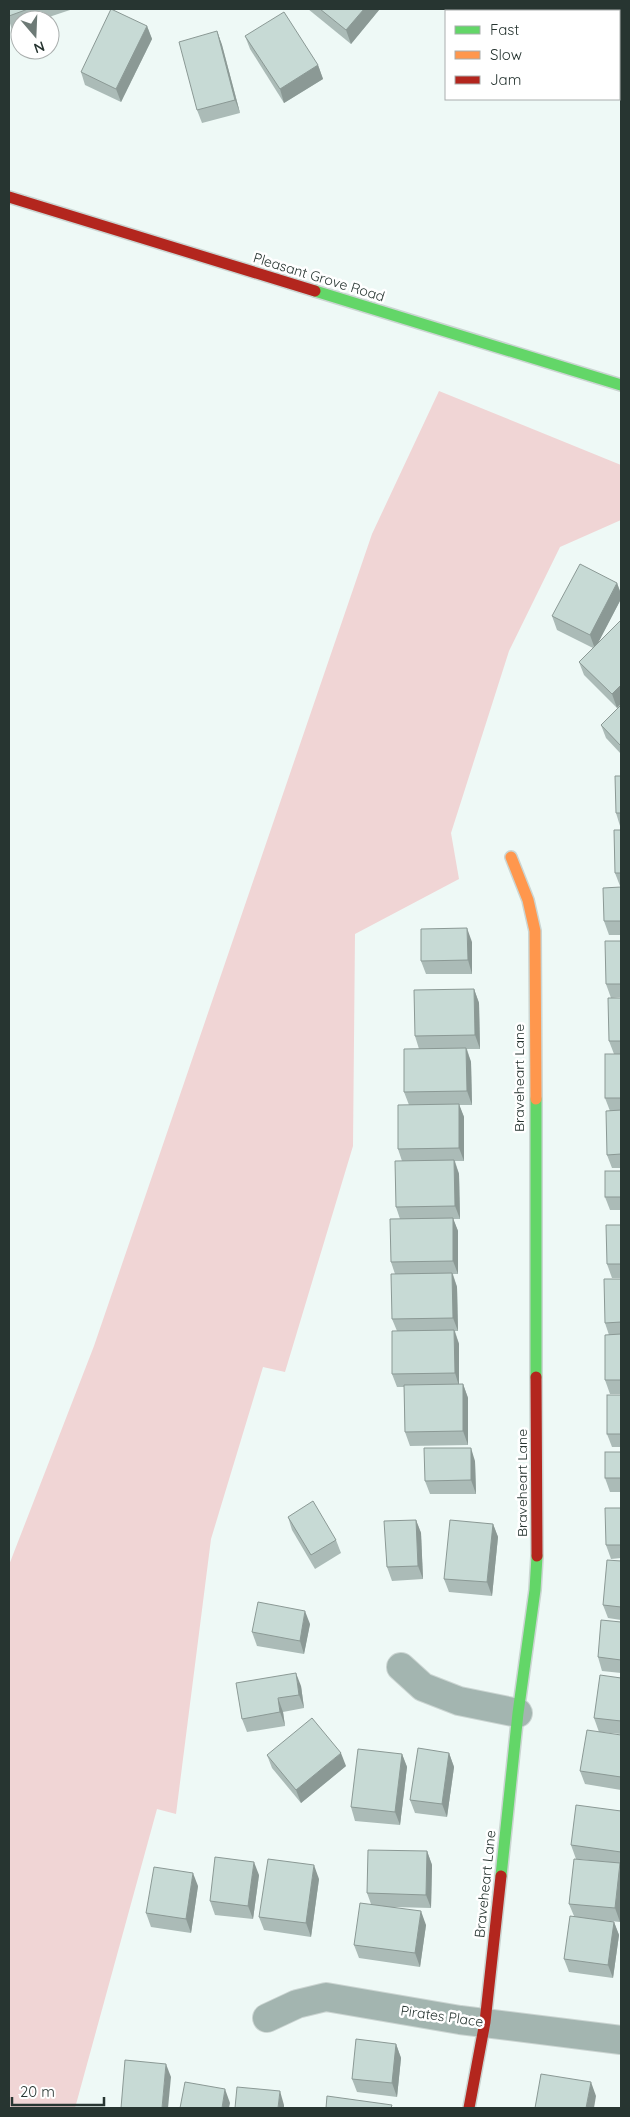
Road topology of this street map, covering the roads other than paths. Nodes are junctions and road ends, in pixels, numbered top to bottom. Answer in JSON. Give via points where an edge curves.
{"nodes":[{"id":1,"x":9,"y":197,"type":"edge"},
{"id":2,"x":621,"y":385,"type":"edge"},
{"id":3,"x":511,"y":857,"type":"dead end"},
{"id":4,"x":401,"y":1667,"type":"dead end"},
{"id":5,"x":518,"y":1713,"type":"junction"},
{"id":6,"x":267,"y":2018,"type":"dead end"},
{"id":7,"x":485,"y":2022,"type":"junction"},
{"id":8,"x":621,"y":2040,"type":"edge"},
{"id":9,"x":469,"y":2108,"type":"edge"}],
"edges":[{"from":1,"to":2,"type":"street","name":"Pleasant Grove Road"},
{"from":3,"to":5,"type":"street","name":"Braveheart Lane","via":[[528,900],[535,931],[537,1549],[535,1590]]},
{"from":4,"to":5,"type":"street","via":[[423,1687],[450,1698]]},
{"from":5,"to":7,"type":"street","name":"Braveheart Lane"},
{"from":6,"to":7,"type":"street","name":"Pirates Place","via":[[298,2004],[326,1997]]},
{"from":7,"to":8,"type":"street","name":"Pirates Place"},
{"from":7,"to":9,"type":"street","name":"Braveheart Lane"}]}
